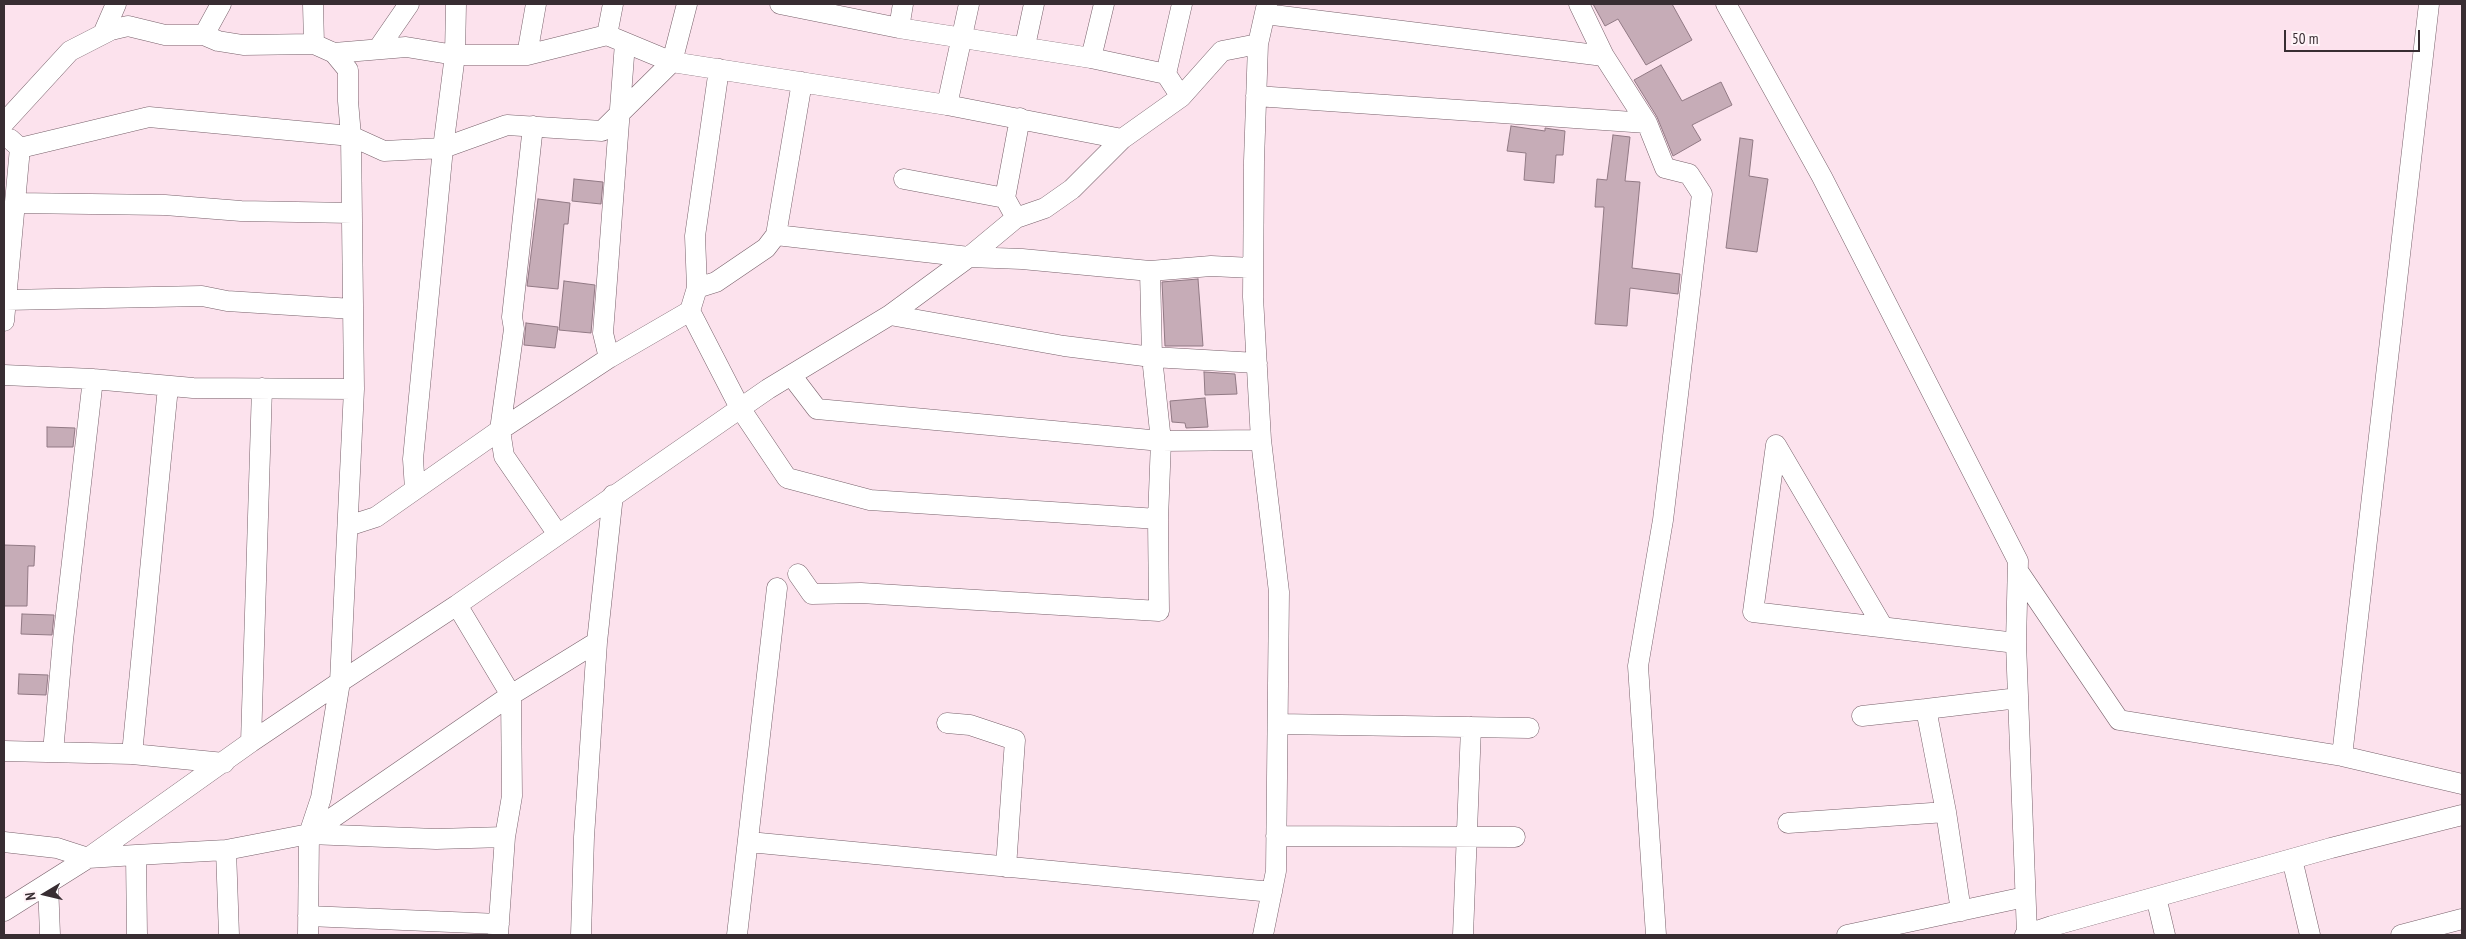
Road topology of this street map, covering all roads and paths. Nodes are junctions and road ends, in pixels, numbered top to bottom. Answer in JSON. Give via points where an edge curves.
{"nodes":[{"id":1,"x":116,"y":4,"type":"edge"},
{"id":2,"x":221,"y":4,"type":"edge"},
{"id":3,"x":314,"y":4,"type":"edge"},
{"id":4,"x":409,"y":4,"type":"edge"},
{"id":5,"x":456,"y":4,"type":"edge"},
{"id":6,"x":536,"y":4,"type":"edge"},
{"id":7,"x":614,"y":4,"type":"edge"},
{"id":8,"x":688,"y":4,"type":"edge"},
{"id":9,"x":780,"y":4,"type":"edge"},
{"id":10,"x":903,"y":4,"type":"edge"},
{"id":11,"x":969,"y":4,"type":"edge"},
{"id":12,"x":1034,"y":4,"type":"edge"},
{"id":13,"x":1104,"y":4,"type":"edge"},
{"id":14,"x":1182,"y":4,"type":"edge"},
{"id":15,"x":1321,"y":4,"type":"edge"},
{"id":16,"x":1580,"y":4,"type":"edge"},
{"id":17,"x":1726,"y":4,"type":"edge"},
{"id":18,"x":2429,"y":4,"type":"edge"},
{"id":19,"x":1266,"y":9,"type":"edge"},
{"id":20,"x":834,"y":10,"type":"edge"},
{"id":21,"x":1305,"y":18,"type":"junction"},
{"id":22,"x":899,"y":28,"type":"junction"},
{"id":23,"x":103,"y":34,"type":"junction"},
{"id":24,"x":204,"y":35,"type":"junction"},
{"id":25,"x":962,"y":38,"type":"junction"},
{"id":26,"x":616,"y":39,"type":"junction"},
{"id":27,"x":314,"y":44,"type":"junction"},
{"id":28,"x":1258,"y":44,"type":"junction"},
{"id":29,"x":1025,"y":46,"type":"junction"},
{"id":30,"x":378,"y":49,"type":"junction"},
{"id":31,"x":334,"y":53,"type":"junction"},
{"id":32,"x":455,"y":55,"type":"junction"},
{"id":33,"x":527,"y":55,"type":"junction"},
{"id":34,"x":1604,"y":56,"type":"junction"},
{"id":35,"x":1090,"y":58,"type":"junction"},
{"id":36,"x":672,"y":62,"type":"junction"},
{"id":37,"x":719,"y":69,"type":"junction"},
{"id":38,"x":1166,"y":74,"type":"junction"},
{"id":39,"x":802,"y":82,"type":"junction"},
{"id":40,"x":1256,"y":96,"type":"junction"},
{"id":41,"x":1181,"y":97,"type":"junction"},
{"id":42,"x":947,"y":105,"type":"junction"},
{"id":43,"x":620,"y":112,"type":"junction"},
{"id":44,"x":1020,"y":118,"type":"junction"},
{"id":45,"x":4,"y":123,"type":"edge"},
{"id":46,"x":1647,"y":123,"type":"junction"},
{"id":47,"x":532,"y":126,"type":"junction"},
{"id":48,"x":351,"y":136,"type":"junction"},
{"id":49,"x":1122,"y":139,"type":"junction"},
{"id":50,"x":12,"y":143,"type":"edge"},
{"id":51,"x":443,"y":148,"type":"junction"},
{"id":52,"x":904,"y":180,"type":"dead end"},
{"id":53,"x":1005,"y":198,"type":"junction"},
{"id":54,"x":16,"y":202,"type":"junction"},
{"id":55,"x":352,"y":213,"type":"junction"},
{"id":56,"x":1016,"y":218,"type":"junction"},
{"id":57,"x":776,"y":235,"type":"junction"},
{"id":58,"x":969,"y":257,"type":"junction"},
{"id":59,"x":1253,"y":268,"type":"junction"},
{"id":60,"x":1150,"y":271,"type":"junction"},
{"id":61,"x":697,"y":288,"type":"junction"},
{"id":62,"x":6,"y":300,"type":"junction"},
{"id":63,"x":353,"y":308,"type":"junction"},
{"id":64,"x":690,"y":311,"type":"junction"},
{"id":65,"x":890,"y":315,"type":"junction"},
{"id":66,"x":4,"y":321,"type":"edge"},
{"id":67,"x":1152,"y":356,"type":"junction"},
{"id":68,"x":609,"y":358,"type":"junction"},
{"id":69,"x":1256,"y":363,"type":"junction"},
{"id":70,"x":4,"y":375,"type":"edge"},
{"id":71,"x":791,"y":375,"type":"junction"},
{"id":72,"x":93,"y":379,"type":"junction"},
{"id":73,"x":168,"y":387,"type":"junction"},
{"id":74,"x":262,"y":388,"type":"junction"},
{"id":75,"x":354,"y":389,"type":"junction"},
{"id":76,"x":740,"y":408,"type":"junction"},
{"id":77,"x":500,"y":430,"type":"junction"},
{"id":78,"x":1262,"y":440,"type":"junction"},
{"id":79,"x":1161,"y":441,"type":"junction"},
{"id":80,"x":415,"y":489,"type":"junction"},
{"id":81,"x":613,"y":495,"type":"junction"},
{"id":82,"x":1158,"y":519,"type":"junction"},
{"id":83,"x":348,"y":526,"type":"junction"},
{"id":84,"x":557,"y":533,"type":"junction"},
{"id":85,"x":2018,"y":571,"type":"junction"},
{"id":86,"x":798,"y":574,"type":"dead end"},
{"id":87,"x":777,"y":588,"type":"dead end"},
{"id":88,"x":457,"y":605,"type":"junction"},
{"id":89,"x":1883,"y":627,"type":"junction"},
{"id":90,"x":598,"y":642,"type":"junction"},
{"id":91,"x":2016,"y":643,"type":"junction"},
{"id":92,"x":340,"y":682,"type":"junction"},
{"id":93,"x":511,"y":695,"type":"junction"},
{"id":94,"x":2018,"y":698,"type":"junction"},
{"id":95,"x":1926,"y":709,"type":"junction"},
{"id":96,"x":1862,"y":716,"type":"dead end"},
{"id":97,"x":947,"y":723,"type":"dead end"},
{"id":98,"x":1278,"y":724,"type":"junction"},
{"id":99,"x":1471,"y":728,"type":"junction"},
{"id":100,"x":1528,"y":728,"type":"dead end"},
{"id":101,"x":251,"y":742,"type":"junction"},
{"id":102,"x":4,"y":751,"type":"edge"},
{"id":103,"x":53,"y":752,"type":"junction"},
{"id":104,"x":132,"y":754,"type":"junction"},
{"id":105,"x":2342,"y":756,"type":"junction"},
{"id":106,"x":224,"y":763,"type":"junction"},
{"id":107,"x":2462,"y":784,"type":"edge"},
{"id":108,"x":1946,"y":812,"type":"junction"},
{"id":109,"x":2462,"y":816,"type":"edge"},
{"id":110,"x":1788,"y":823,"type":"dead end"},
{"id":111,"x":309,"y":834,"type":"junction"},
{"id":112,"x":1276,"y":836,"type":"junction"},
{"id":113,"x":505,"y":837,"type":"junction"},
{"id":114,"x":1465,"y":837,"type":"junction"},
{"id":115,"x":1514,"y":837,"type":"dead end"},
{"id":116,"x":4,"y":842,"type":"edge"},
{"id":117,"x":749,"y":842,"type":"junction"},
{"id":118,"x":226,"y":850,"type":"junction"},
{"id":119,"x":136,"y":855,"type":"junction"},
{"id":120,"x":88,"y":858,"type":"junction"},
{"id":121,"x":2292,"y":859,"type":"junction"},
{"id":122,"x":1006,"y":867,"type":"junction"},
{"id":123,"x":48,"y":884,"type":"junction"},
{"id":124,"x":1272,"y":892,"type":"junction"},
{"id":125,"x":2025,"y":897,"type":"junction"},
{"id":126,"x":2156,"y":897,"type":"junction"},
{"id":127,"x":1962,"y":910,"type":"junction"},
{"id":128,"x":4,"y":911,"type":"edge"},
{"id":129,"x":2462,"y":919,"type":"edge"},
{"id":130,"x":308,"y":926,"type":"edge"},
{"id":131,"x":498,"y":930,"type":"edge"},
{"id":132,"x":50,"y":935,"type":"edge"},
{"id":133,"x":136,"y":935,"type":"edge"},
{"id":134,"x":229,"y":935,"type":"edge"},
{"id":135,"x":581,"y":935,"type":"edge"},
{"id":136,"x":737,"y":935,"type":"edge"},
{"id":137,"x":1263,"y":935,"type":"edge"},
{"id":138,"x":1463,"y":935,"type":"edge"},
{"id":139,"x":1656,"y":935,"type":"edge"},
{"id":140,"x":1847,"y":935,"type":"edge"},
{"id":141,"x":2026,"y":935,"type":"edge"},
{"id":142,"x":2164,"y":935,"type":"edge"},
{"id":143,"x":2310,"y":935,"type":"edge"},
{"id":144,"x":2401,"y":935,"type":"edge"}],
"edges":[{"from":1,"to":23,"type":"street"},
{"from":2,"to":24,"type":"street"},
{"from":3,"to":27,"type":"street"},
{"from":4,"to":30,"type":"street"},
{"from":5,"to":32,"type":"street"},
{"from":6,"to":33,"type":"street"},
{"from":7,"to":26,"type":"street"},
{"from":8,"to":36,"type":"street"},
{"from":9,"to":20,"type":"street"},
{"from":10,"to":22,"type":"street"},
{"from":11,"to":25,"type":"street"},
{"from":12,"to":29,"type":"street"},
{"from":13,"to":35,"type":"street"},
{"from":14,"to":38,"type":"street"},
{"from":15,"to":21,"type":"street"},
{"from":16,"to":34,"type":"street"},
{"from":17,"to":85,"type":"street","via":[[1822,177],[2018,560]]},
{"from":18,"to":105,"type":"street"},
{"from":19,"to":21,"type":"street"},
{"from":19,"to":28,"type":"street"},
{"from":20,"to":22,"type":"street"},
{"from":21,"to":34,"type":"street"},
{"from":22,"to":25,"type":"street"},
{"from":23,"to":24,"type":"street","via":[[128,26],[165,35]]},
{"from":23,"to":45,"type":"street","via":[[70,51]]},
{"from":24,"to":27,"type":"street","via":[[243,45]]},
{"from":25,"to":29,"type":"street"},
{"from":25,"to":42,"type":"street"},
{"from":26,"to":33,"type":"street"},
{"from":26,"to":36,"type":"street"},
{"from":26,"to":43,"type":"street"},
{"from":27,"to":31,"type":"street"},
{"from":28,"to":40,"type":"street"},
{"from":28,"to":41,"type":"street","via":[[1222,51]]},
{"from":29,"to":35,"type":"street"},
{"from":30,"to":31,"type":"street"},
{"from":30,"to":32,"type":"street","via":[[406,47]]},
{"from":31,"to":48,"type":"street","via":[[348,70]]},
{"from":32,"to":33,"type":"street"},
{"from":32,"to":51,"type":"street"},
{"from":34,"to":46,"type":"street"},
{"from":35,"to":38,"type":"street"},
{"from":36,"to":37,"type":"street"},
{"from":36,"to":43,"type":"street"},
{"from":37,"to":39,"type":"street"},
{"from":37,"to":61,"type":"street","via":[[695,236]]},
{"from":38,"to":41,"type":"street"},
{"from":39,"to":42,"type":"street"},
{"from":39,"to":57,"type":"street"},
{"from":40,"to":46,"type":"street"},
{"from":40,"to":59,"type":"street"},
{"from":41,"to":49,"type":"street"},
{"from":42,"to":44,"type":"street"},
{"from":43,"to":47,"type":"street","via":[[602,131]]},
{"from":43,"to":68,"type":"street","via":[[604,333]]},
{"from":44,"to":49,"type":"street"},
{"from":44,"to":53,"type":"street"},
{"from":46,"to":139,"type":"street","via":[[1665,168],[1689,174],[1702,194],[1663,520],[1638,666]]},
{"from":47,"to":51,"type":"street","via":[[507,124]]},
{"from":47,"to":77,"type":"street","via":[[512,317],[514,329]]},
{"from":48,"to":50,"type":"street","via":[[149,117]]},
{"from":48,"to":51,"type":"street","via":[[384,151]]},
{"from":48,"to":55,"type":"street"},
{"from":49,"to":56,"type":"street","via":[[1072,189],[1045,208]]},
{"from":50,"to":54,"type":"street"},
{"from":51,"to":80,"type":"street","via":[[413,459]]},
{"from":52,"to":53,"type":"street"},
{"from":53,"to":56,"type":"street"},
{"from":54,"to":55,"type":"street"},
{"from":54,"to":62,"type":"street"},
{"from":55,"to":63,"type":"street"},
{"from":56,"to":58,"type":"street"},
{"from":57,"to":58,"type":"street"},
{"from":57,"to":61,"type":"street","via":[[766,248],[723,277]]},
{"from":58,"to":60,"type":"street"},
{"from":58,"to":65,"type":"street"},
{"from":59,"to":60,"type":"street","via":[[1211,266]]},
{"from":59,"to":69,"type":"street"},
{"from":60,"to":67,"type":"street"},
{"from":61,"to":64,"type":"street"},
{"from":62,"to":63,"type":"street","via":[[202,296],[227,301]]},
{"from":62,"to":66,"type":"street"},
{"from":63,"to":75,"type":"street"},
{"from":64,"to":68,"type":"street"},
{"from":64,"to":76,"type":"street"},
{"from":65,"to":67,"type":"street","via":[[1064,346]]},
{"from":65,"to":71,"type":"street"},
{"from":67,"to":69,"type":"street"},
{"from":67,"to":79,"type":"street"},
{"from":68,"to":77,"type":"street"},
{"from":69,"to":78,"type":"street"},
{"from":70,"to":72,"type":"street"},
{"from":71,"to":76,"type":"street"},
{"from":71,"to":79,"type":"street","via":[[817,409]]},
{"from":72,"to":73,"type":"street"},
{"from":72,"to":103,"type":"street"},
{"from":73,"to":74,"type":"street"},
{"from":73,"to":104,"type":"street"},
{"from":74,"to":75,"type":"street"},
{"from":74,"to":101,"type":"street"},
{"from":75,"to":83,"type":"street"},
{"from":76,"to":81,"type":"street"},
{"from":76,"to":82,"type":"street","via":[[787,478],[851,495],[870,500]]},
{"from":77,"to":80,"type":"street"},
{"from":77,"to":84,"type":"street","via":[[504,456]]},
{"from":78,"to":79,"type":"street"},
{"from":78,"to":98,"type":"street","via":[[1279,592]]},
{"from":79,"to":82,"type":"street"},
{"from":80,"to":83,"type":"street","via":[[376,517]]},
{"from":81,"to":84,"type":"street"},
{"from":81,"to":90,"type":"street"},
{"from":82,"to":86,"type":"street","via":[[1159,611],[862,593],[812,594]]},
{"from":83,"to":92,"type":"street"},
{"from":84,"to":88,"type":"street"},
{"from":85,"to":91,"type":"street"},
{"from":85,"to":105,"type":"street","via":[[2119,720]]},
{"from":87,"to":117,"type":"street"},
{"from":88,"to":92,"type":"street"},
{"from":88,"to":93,"type":"street"},
{"from":89,"to":89,"type":"street","via":[[1754,612],[1776,445],[1873,611]]},
{"from":89,"to":91,"type":"street"},
{"from":90,"to":93,"type":"street"},
{"from":90,"to":135,"type":"street","via":[[584,837]]},
{"from":91,"to":94,"type":"street"},
{"from":92,"to":101,"type":"street"},
{"from":92,"to":111,"type":"street","via":[[321,798]]},
{"from":93,"to":111,"type":"street"},
{"from":93,"to":113,"type":"street","via":[[512,796]]},
{"from":94,"to":95,"type":"street"},
{"from":94,"to":125,"type":"street"},
{"from":95,"to":96,"type":"street"},
{"from":95,"to":108,"type":"street"},
{"from":97,"to":122,"type":"street","via":[[970,725],[1015,740]]},
{"from":98,"to":99,"type":"street"},
{"from":98,"to":112,"type":"street"},
{"from":99,"to":100,"type":"street"},
{"from":99,"to":114,"type":"street"},
{"from":101,"to":106,"type":"street"},
{"from":102,"to":103,"type":"street"},
{"from":103,"to":104,"type":"street"},
{"from":104,"to":106,"type":"street"},
{"from":105,"to":107,"type":"street"},
{"from":106,"to":120,"type":"street"},
{"from":108,"to":110,"type":"street"},
{"from":108,"to":127,"type":"street"},
{"from":109,"to":121,"type":"street"},
{"from":111,"to":113,"type":"street","via":[[436,839]]},
{"from":111,"to":118,"type":"street"},
{"from":111,"to":130,"type":"street"},
{"from":112,"to":114,"type":"street"},
{"from":112,"to":124,"type":"street","via":[[1276,872]]},
{"from":113,"to":131,"type":"street"},
{"from":114,"to":115,"type":"street"},
{"from":114,"to":138,"type":"street"},
{"from":116,"to":120,"type":"street","via":[[57,848]]},
{"from":117,"to":122,"type":"street"},
{"from":117,"to":136,"type":"street"},
{"from":118,"to":119,"type":"street"},
{"from":118,"to":134,"type":"street"},
{"from":119,"to":120,"type":"street"},
{"from":119,"to":133,"type":"street"},
{"from":120,"to":123,"type":"street"},
{"from":121,"to":126,"type":"street"},
{"from":121,"to":143,"type":"street"},
{"from":122,"to":124,"type":"street"},
{"from":123,"to":128,"type":"street"},
{"from":123,"to":132,"type":"street"},
{"from":124,"to":137,"type":"street"},
{"from":125,"to":127,"type":"street"},
{"from":125,"to":141,"type":"street"},
{"from":126,"to":141,"type":"street"},
{"from":126,"to":142,"type":"street"},
{"from":127,"to":140,"type":"street"},
{"from":129,"to":144,"type":"street"},
{"from":130,"to":131,"type":"street"}]}
